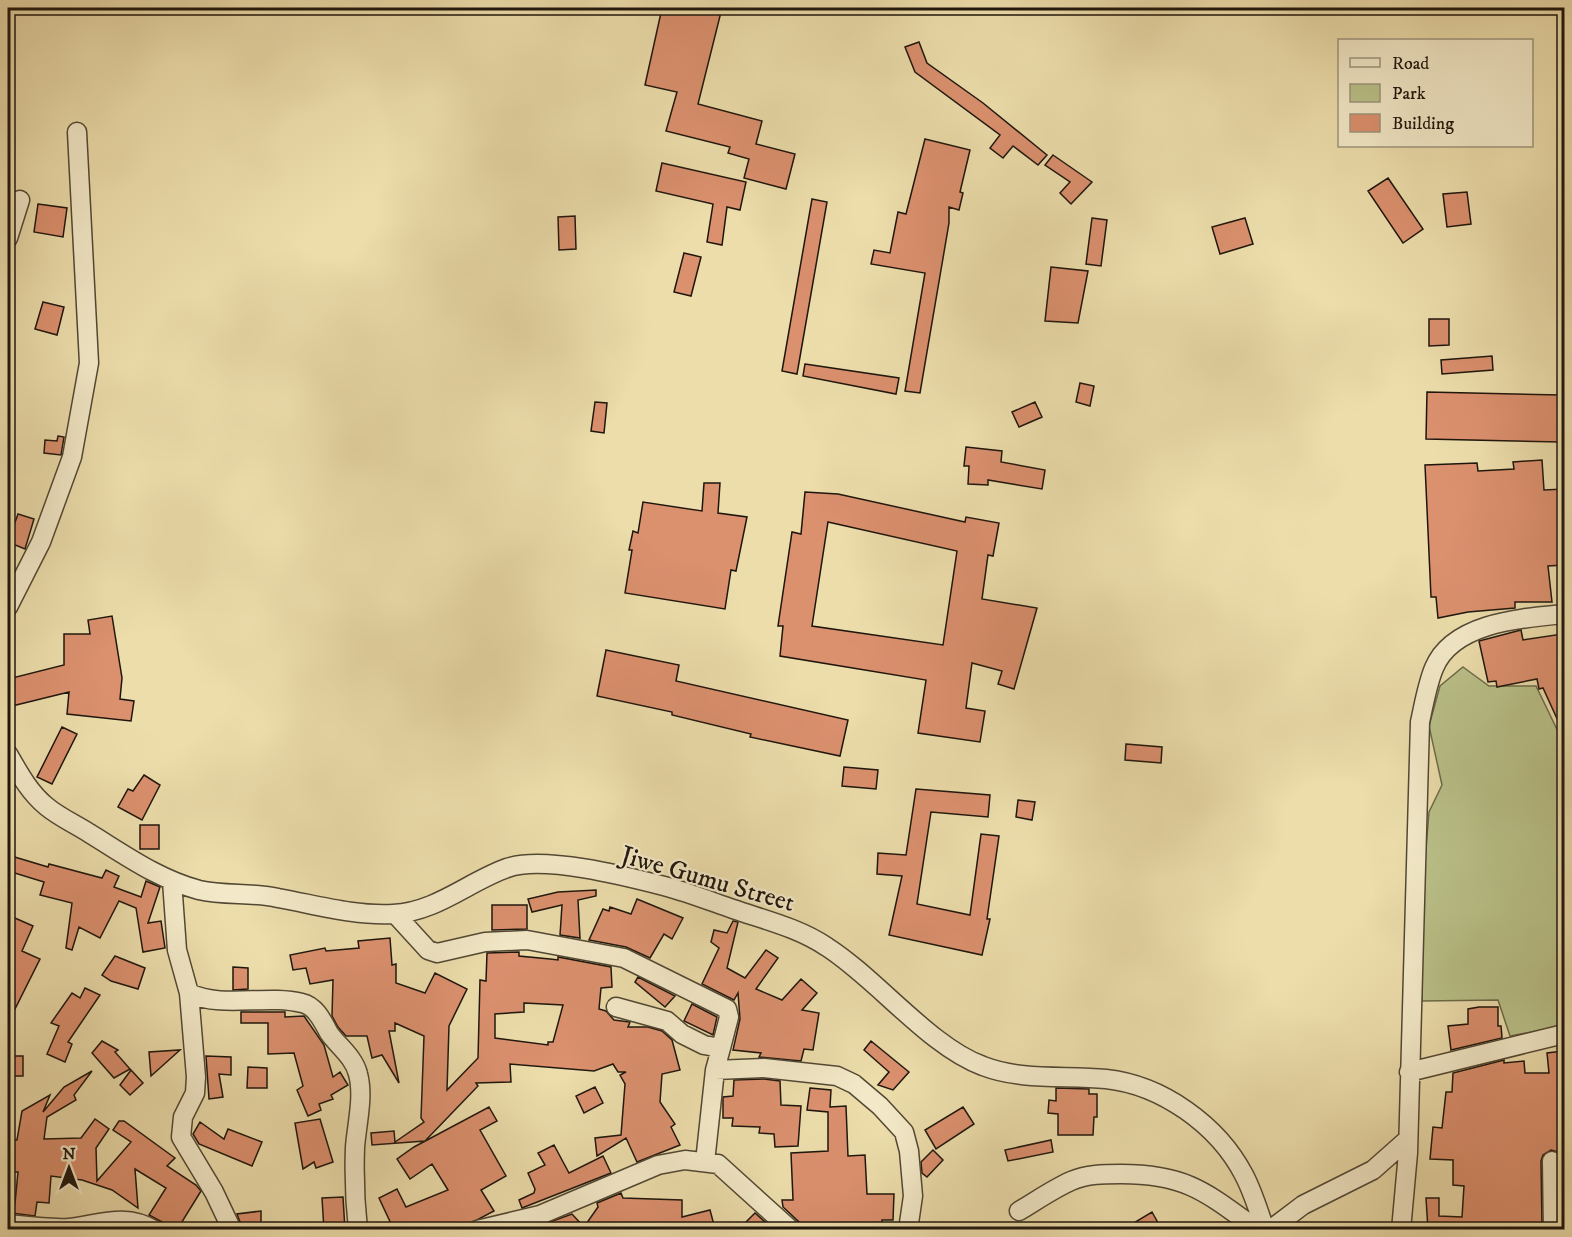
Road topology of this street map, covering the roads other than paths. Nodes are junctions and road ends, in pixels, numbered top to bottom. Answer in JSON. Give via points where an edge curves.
{"nodes":[{"id":1,"x":77,"y":132,"type":"dead end"},
{"id":2,"x":20,"y":200,"type":"dead end"},
{"id":3,"x":8,"y":237,"type":"edge"},
{"id":4,"x":8,"y":607,"type":"edge"},
{"id":5,"x":1564,"y":614,"type":"edge"},
{"id":6,"x":8,"y":754,"type":"edge"},
{"id":7,"x":172,"y":881,"type":"junction"},
{"id":8,"x":396,"y":915,"type":"junction"},
{"id":9,"x":189,"y":993,"type":"junction"},
{"id":10,"x":616,"y":1007,"type":"dead end"},
{"id":11,"x":1564,"y":1034,"type":"edge"},
{"id":12,"x":721,"y":1048,"type":"junction"},
{"id":13,"x":715,"y":1070,"type":"junction"},
{"id":14,"x":1409,"y":1072,"type":"junction"},
{"id":15,"x":1408,"y":1139,"type":"junction"},
{"id":16,"x":1552,"y":1161,"type":"dead end"},
{"id":17,"x":705,"y":1162,"type":"junction"},
{"id":18,"x":1019,"y":1211,"type":"dead end"},
{"id":19,"x":8,"y":1224,"type":"edge"},
{"id":20,"x":70,"y":1229,"type":"edge"},
{"id":21,"x":154,"y":1230,"type":"edge"},
{"id":22,"x":232,"y":1230,"type":"edge"},
{"id":23,"x":358,"y":1230,"type":"edge"},
{"id":24,"x":477,"y":1230,"type":"edge"},
{"id":25,"x":790,"y":1230,"type":"edge"},
{"id":26,"x":908,"y":1230,"type":"edge"},
{"id":27,"x":1258,"y":1230,"type":"edge"},
{"id":28,"x":1265,"y":1230,"type":"edge"},
{"id":29,"x":1270,"y":1230,"type":"edge"},
{"id":30,"x":1401,"y":1230,"type":"edge"},
{"id":31,"x":1553,"y":1230,"type":"edge"}],
"edges":[{"from":1,"to":4,"type":"street","via":[[89,363],[72,457],[40,542]]},
{"from":2,"to":3,"type":"street"},
{"from":5,"to":14,"type":"street","via":[[1486,626],[1457,640],[1435,666],[1420,722]]},
{"from":6,"to":7,"type":"street","name":"Jiwe Gumu Street","via":[[26,785],[46,806]]},
{"from":7,"to":8,"type":"street","name":"Jiwe Gumu Street","via":[[203,891],[274,897],[348,913]]},
{"from":7,"to":9,"type":"street","via":[[177,951]]},
{"from":8,"to":12,"type":"street","via":[[428,950],[437,952],[485,942],[527,940],[624,958],[727,1010],[729,1017]]},
{"from":8,"to":28,"type":"street","name":"Jiwe Gumu Street","via":[[423,908],[505,868],[530,862],[665,886],[799,931],[827,947],[945,1044],[977,1064],[1022,1075],[1130,1083],[1180,1108],[1204,1125],[1230,1152],[1245,1176]]},
{"from":9,"to":22,"type":"street","via":[[196,1077],[195,1093],[183,1117],[180,1137]]},
{"from":9,"to":23,"type":"street","via":[[222,1000],[305,1003],[318,1013],[358,1072],[354,1171]]},
{"from":10,"to":12,"type":"street","via":[[667,1021],[696,1041]]},
{"from":11,"to":14,"type":"street"},
{"from":12,"to":13,"type":"street"},
{"from":13,"to":17,"type":"street"},
{"from":13,"to":26,"type":"street","via":[[764,1068],[837,1076],[854,1084],[904,1132],[913,1196]]},
{"from":14,"to":15,"type":"street"},
{"from":15,"to":29,"type":"street","via":[[1374,1170],[1303,1205]]},
{"from":15,"to":30,"type":"street"},
{"from":16,"to":31,"type":"street"},
{"from":17,"to":24,"type":"street","via":[[685,1160],[658,1165],[540,1215]]},
{"from":17,"to":25,"type":"street","via":[[718,1164]]},
{"from":18,"to":27,"type":"street","via":[[1071,1180],[1094,1174],[1155,1174],[1187,1182]]},
{"from":19,"to":20,"type":"street"},
{"from":20,"to":21,"type":"street","via":[[120,1219],[143,1223]]}]}
